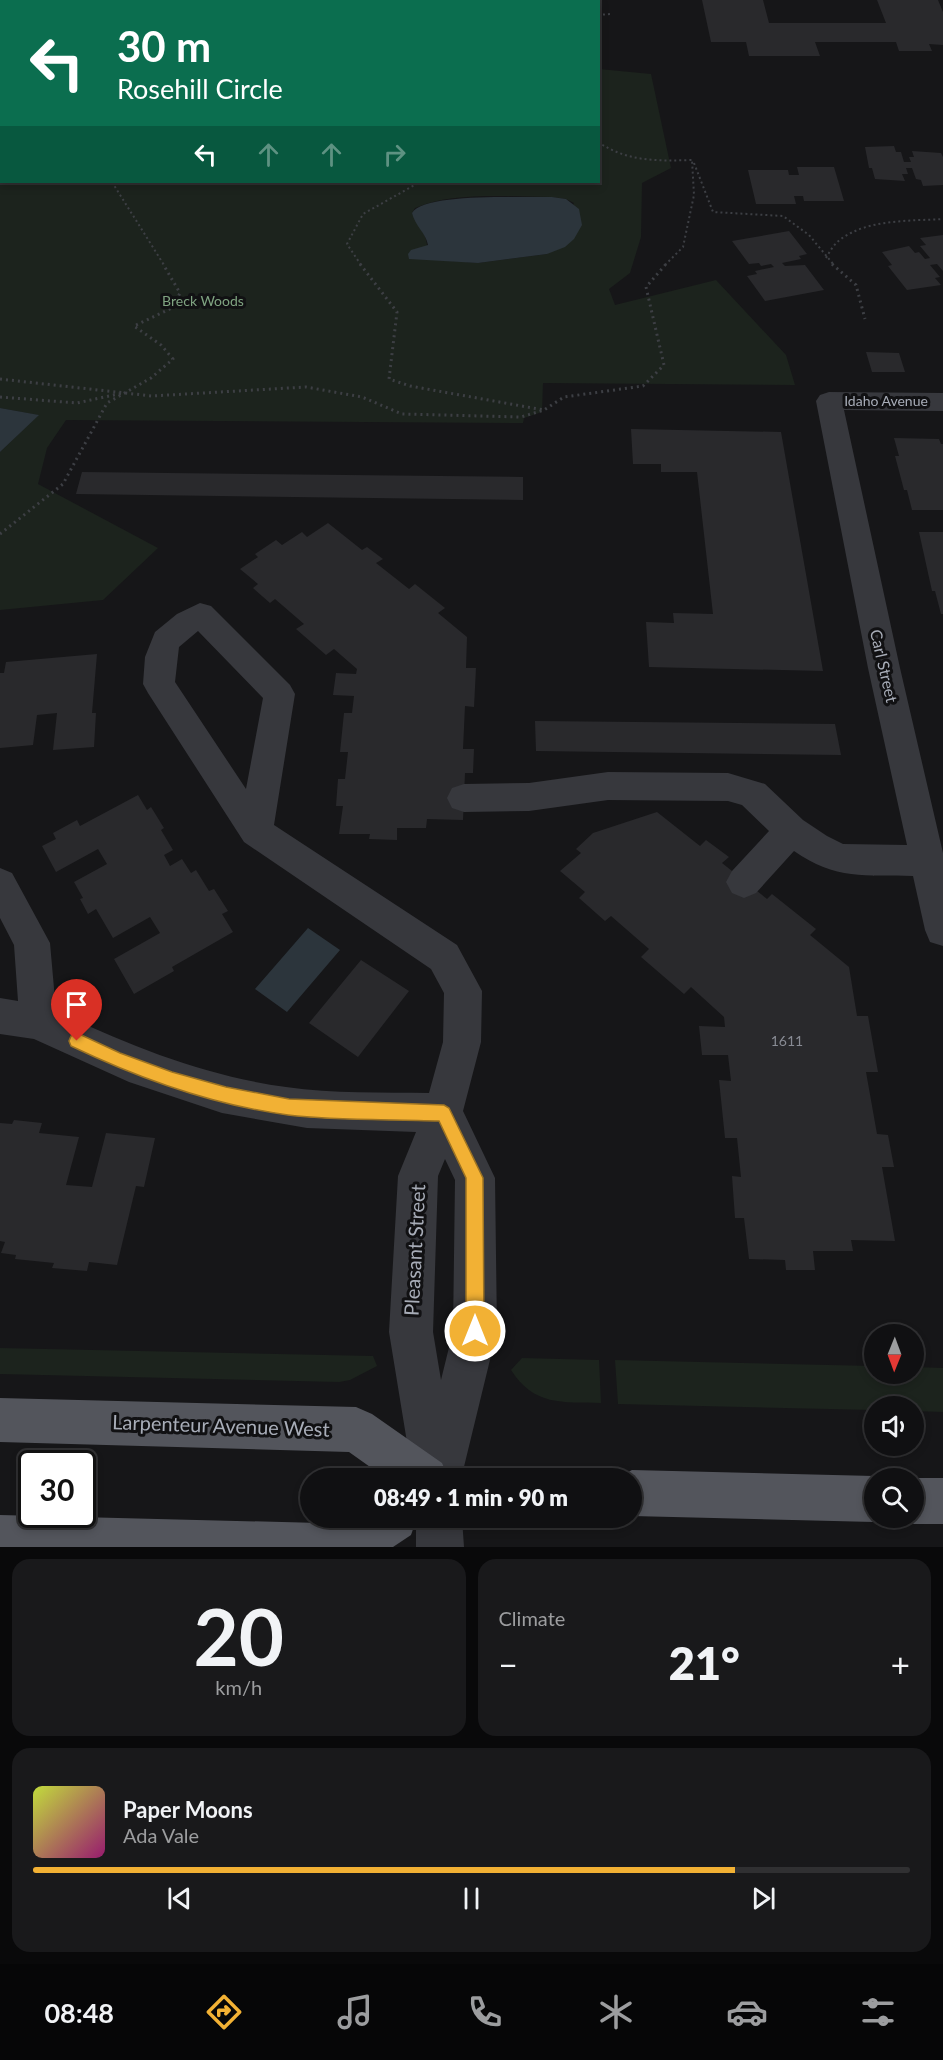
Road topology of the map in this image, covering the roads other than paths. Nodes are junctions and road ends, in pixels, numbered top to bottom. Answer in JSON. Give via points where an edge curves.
{"nodes":[{"id":1,"x":829,"y":401,"type":"joint"},
{"id":2,"x":943,"y":402,"type":"edge"},
{"id":3,"x":464,"y":798,"type":"dead end"},
{"id":4,"x":791,"y":830,"type":"junction"},
{"id":5,"x":256,"y":832,"type":"junction"},
{"id":6,"x":927,"y":861,"type":"junction"},
{"id":7,"x":744,"y":882,"type":"dead end"},
{"id":8,"x":0,"y":884,"type":"edge"},
{"id":9,"x":943,"y":930,"type":"edge"},
{"id":10,"x":0,"y":1016,"type":"edge"},
{"id":11,"x":38,"y":1022,"type":"junction"},
{"id":12,"x":444,"y":1113,"type":"junction"},
{"id":13,"x":0,"y":1420,"type":"edge"},
{"id":14,"x":411,"y":1468,"type":"edge"},
{"id":15,"x":436,"y":1468,"type":"edge"},
{"id":16,"x":441,"y":1468,"type":"edge"},
{"id":17,"x":642,"y":1493,"type":"edge"},
{"id":18,"x":864,"y":1500,"type":"edge"},
{"id":19,"x":924,"y":1501,"type":"edge"},
{"id":20,"x":943,"y":1501,"type":"edge"},
{"id":21,"x":380,"y":1528,"type":"edge"},
{"id":22,"x":439,"y":1528,"type":"edge"},
{"id":23,"x":0,"y":1539,"type":"edge"},
{"id":24,"x":320,"y":1547,"type":"edge"},
{"id":25,"x":352,"y":1547,"type":"edge"},
{"id":26,"x":440,"y":1547,"type":"edge"}],
"edges":[{"from":1,"to":2,"type":"street","name":"Idaho Avenue"},
{"from":1,"to":6,"type":"street","name":"Carl Street"},
{"from":3,"to":4,"type":"street","via":[[529,797],[608,786],[728,787],[753,794]]},
{"from":4,"to":6,"type":"street","via":[[840,859]]},
{"from":4,"to":7,"type":"street"},
{"from":5,"to":5,"type":"street","via":[[159,684],[160,654],[168,635],[200,614],[279,694]]},
{"from":5,"to":12,"type":"street","via":[[444,957],[463,991],[462,1042]]},
{"from":6,"to":9,"type":"street","name":"Carl Street"},
{"from":8,"to":11,"type":"street","via":[[32,943]]},
{"from":10,"to":11,"type":"street"},
{"from":11,"to":12,"type":"street","via":[[116,1060],[226,1095],[289,1107]]},
{"from":12,"to":15,"type":"street","name":"Pleasant Street","via":[[418,1176],[411,1332]]},
{"from":12,"to":16,"type":"street","name":"Pleasant Street","via":[[475,1178],[475,1331]]},
{"from":13,"to":14,"type":"main road","name":"Larpenteur Avenue West","via":[[357,1430]]},
{"from":17,"to":18,"type":"main road"},
{"from":19,"to":20,"type":"main road"},
{"from":21,"to":25,"type":"main road"},
{"from":22,"to":26,"type":"street"},
{"from":23,"to":24,"type":"main road"}]}
